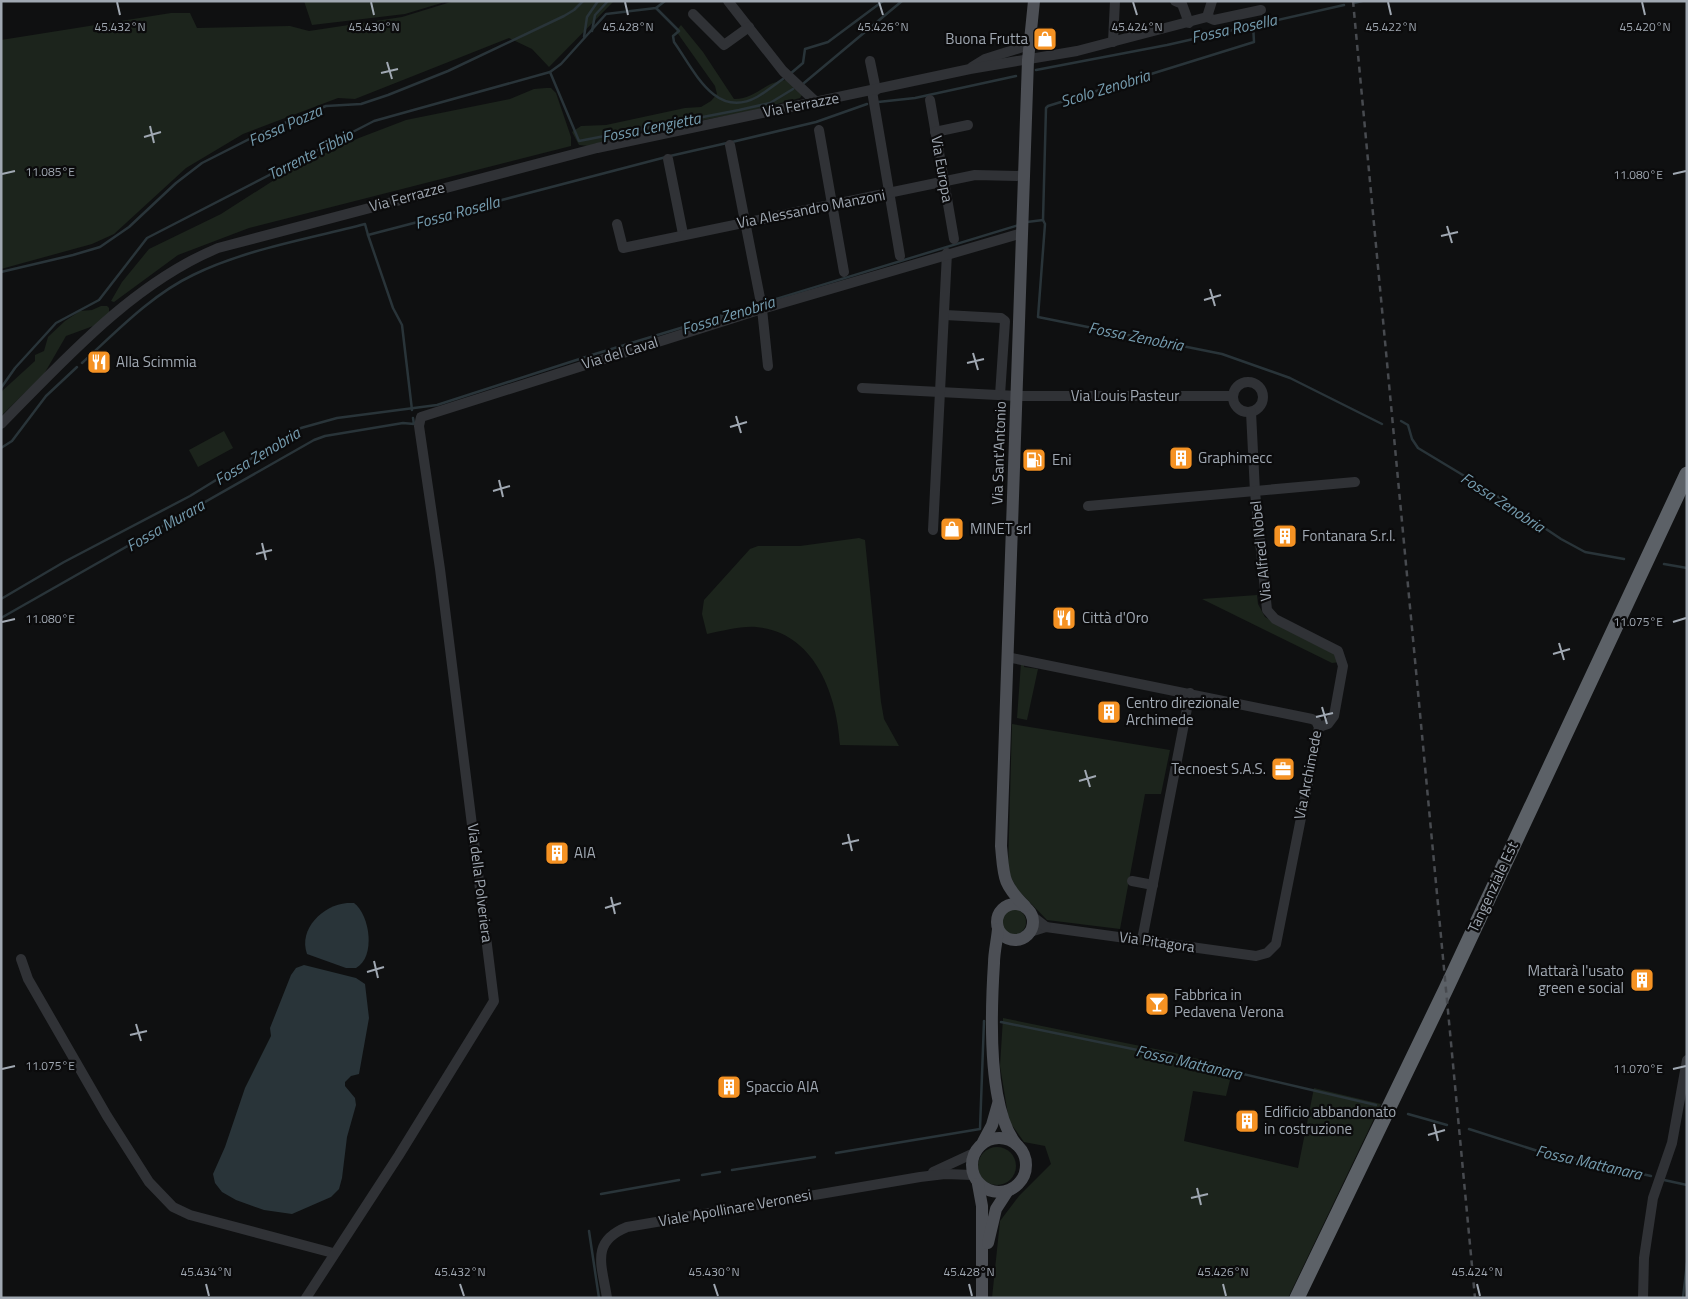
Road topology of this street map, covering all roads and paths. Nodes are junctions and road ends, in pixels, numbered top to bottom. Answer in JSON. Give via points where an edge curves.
{"nodes":[{"id":1,"x":728,"y":1,"type":"edge"},
{"id":2,"x":1034,"y":1,"type":"edge"},
{"id":3,"x":1115,"y":1,"type":"edge"},
{"id":4,"x":1175,"y":1,"type":"edge"},
{"id":5,"x":1212,"y":1,"type":"edge"},
{"id":6,"x":1261,"y":10,"type":"dead end"},
{"id":7,"x":693,"y":14,"type":"dead end"},
{"id":8,"x":1207,"y":17,"type":"junction"},
{"id":9,"x":1189,"y":24,"type":"junction"},
{"id":10,"x":749,"y":27,"type":"junction"},
{"id":11,"x":1113,"y":42,"type":"junction"},
{"id":12,"x":1029,"y":45,"type":"junction"},
{"id":13,"x":1028,"y":60,"type":"junction"},
{"id":14,"x":870,"y":61,"type":"dead end"},
{"id":15,"x":970,"y":69,"type":"junction"},
{"id":16,"x":874,"y":91,"type":"junction"},
{"id":17,"x":930,"y":100,"type":"dead end"},
{"id":18,"x":816,"y":102,"type":"junction"},
{"id":19,"x":968,"y":125,"type":"dead end"},
{"id":20,"x":819,"y":130,"type":"dead end"},
{"id":21,"x":935,"y":132,"type":"junction"},
{"id":22,"x":730,"y":145,"type":"dead end"},
{"id":23,"x":668,"y":159,"type":"dead end"},
{"id":24,"x":1024,"y":176,"type":"junction"},
{"id":25,"x":943,"y":181,"type":"junction"},
{"id":26,"x":889,"y":193,"type":"junction"},
{"id":27,"x":832,"y":205,"type":"junction"},
{"id":28,"x":746,"y":222,"type":"junction"},
{"id":29,"x":617,"y":224,"type":"dead end"},
{"id":30,"x":1022,"y":233,"type":"junction"},
{"id":31,"x":683,"y":234,"type":"junction"},
{"id":32,"x":954,"y":239,"type":"dead end"},
{"id":33,"x":946,"y":254,"type":"junction"},
{"id":34,"x":900,"y":256,"type":"dead end"},
{"id":35,"x":844,"y":272,"type":"dead end"},
{"id":36,"x":760,"y":298,"type":"dead end"},
{"id":37,"x":762,"y":308,"type":"junction"},
{"id":38,"x":945,"y":315,"type":"junction"},
{"id":39,"x":768,"y":366,"type":"dead end"},
{"id":40,"x":862,"y":388,"type":"dead end"},
{"id":41,"x":940,"y":392,"type":"junction"},
{"id":42,"x":1000,"y":395,"type":"junction"},
{"id":43,"x":1017,"y":396,"type":"junction"},
{"id":44,"x":1233,"y":396,"type":"junction"},
{"id":45,"x":1251,"y":412,"type":"junction"},
{"id":46,"x":420,"y":417,"type":"joint"},
{"id":47,"x":1,"y":424,"type":"edge"},
{"id":48,"x":1687,"y":474,"type":"edge"},
{"id":49,"x":1356,"y":482,"type":"dead end"},
{"id":50,"x":1255,"y":492,"type":"junction"},
{"id":51,"x":1687,"y":497,"type":"edge"},
{"id":52,"x":1088,"y":506,"type":"dead end"},
{"id":53,"x":932,"y":530,"type":"dead end"},
{"id":54,"x":1007,"y":657,"type":"junction"},
{"id":55,"x":1190,"y":693,"type":"junction"},
{"id":56,"x":1319,"y":727,"type":"junction"},
{"id":57,"x":1001,"y":846,"type":"junction"},
{"id":58,"x":1132,"y":881,"type":"dead end"},
{"id":59,"x":1153,"y":885,"type":"junction"},
{"id":60,"x":1002,"y":908,"type":"junction"},
{"id":61,"x":1029,"y":911,"type":"junction"},
{"id":62,"x":1046,"y":927,"type":"junction"},
{"id":63,"x":998,"y":929,"type":"junction"},
{"id":64,"x":1024,"y":936,"type":"junction"},
{"id":65,"x":1142,"y":940,"type":"junction"},
{"id":66,"x":1267,"y":953,"type":"joint"},
{"id":67,"x":21,"y":959,"type":"dead end"},
{"id":68,"x":1456,"y":977,"type":"junction"},
{"id":69,"x":994,"y":983,"type":"junction"},
{"id":70,"x":1429,"y":1035,"type":"junction"},
{"id":71,"x":1687,"y":1060,"type":"edge"},
{"id":72,"x":998,"y":1102,"type":"junction"},
{"id":73,"x":983,"y":1142,"type":"junction"},
{"id":74,"x":1016,"y":1144,"type":"junction"},
{"id":75,"x":974,"y":1153,"type":"junction"},
{"id":76,"x":925,"y":1176,"type":"junction"},
{"id":77,"x":976,"y":1180,"type":"junction"},
{"id":78,"x":1007,"y":1192,"type":"junction"},
{"id":79,"x":333,"y":1253,"type":"junction"},
{"id":80,"x":984,"y":1263,"type":"junction"},
{"id":81,"x":306,"y":1298,"type":"edge"},
{"id":82,"x":607,"y":1298,"type":"edge"},
{"id":83,"x":982,"y":1298,"type":"edge"},
{"id":84,"x":1298,"y":1298,"type":"edge"},
{"id":85,"x":1309,"y":1298,"type":"edge"},
{"id":86,"x":1643,"y":1298,"type":"edge"}],
"edges":[{"from":1,"to":10,"type":"street"},
{"from":2,"to":12,"type":"main road","name":"Via Sant'Antonio"},
{"from":3,"to":11,"type":"street"},
{"from":4,"to":9,"type":"street","via":[[1182,4]]},
{"from":5,"to":8,"type":"street"},
{"from":6,"to":8,"type":"street","via":[[1214,20]]},
{"from":7,"to":10,"type":"street","via":[[724,45]]},
{"from":8,"to":9,"type":"street"},
{"from":9,"to":11,"type":"street"},
{"from":10,"to":18,"type":"street","via":[[783,71]]},
{"from":11,"to":13,"type":"street"},
{"from":12,"to":13,"type":"main road","name":"Via Sant'Antonio"},
{"from":12,"to":15,"type":"street","via":[[985,60]]},
{"from":13,"to":15,"type":"street"},
{"from":13,"to":24,"type":"main road","name":"Via Sant'Antonio"},
{"from":14,"to":16,"type":"street"},
{"from":15,"to":16,"type":"street","name":"Via Ferrazze"},
{"from":16,"to":18,"type":"street","name":"Via Ferrazze"},
{"from":16,"to":26,"type":"street"},
{"from":17,"to":21,"type":"street","name":"Via Europa"},
{"from":18,"to":47,"type":"street","name":"Via Ferrazze","via":[[597,148],[218,248],[182,264],[127,304]]},
{"from":19,"to":21,"type":"street"},
{"from":20,"to":27,"type":"street"},
{"from":21,"to":25,"type":"street","name":"Via Europa"},
{"from":22,"to":28,"type":"street"},
{"from":23,"to":31,"type":"street"},
{"from":24,"to":25,"type":"street","name":"Via Alessandro Manzoni","via":[[976,175]]},
{"from":24,"to":30,"type":"main road","name":"Via Sant'Antonio"},
{"from":25,"to":26,"type":"street","name":"Via Alessandro Manzoni"},
{"from":25,"to":32,"type":"street","name":"Via Europa"},
{"from":26,"to":27,"type":"street","name":"Via Alessandro Manzoni"},
{"from":26,"to":34,"type":"street"},
{"from":27,"to":28,"type":"street","name":"Via Alessandro Manzoni"},
{"from":27,"to":35,"type":"street"},
{"from":28,"to":31,"type":"street","name":"Via Alessandro Manzoni"},
{"from":28,"to":36,"type":"street"},
{"from":29,"to":31,"type":"street","name":"Via Alessandro Manzoni","via":[[623,248]]},
{"from":30,"to":33,"type":"street","name":"Via del Caval"},
{"from":30,"to":43,"type":"main road","name":"Via Sant'Antonio"},
{"from":33,"to":37,"type":"street","name":"Via del Caval"},
{"from":33,"to":38,"type":"street"},
{"from":37,"to":39,"type":"street"},
{"from":37,"to":46,"type":"street","name":"Via del Caval"},
{"from":38,"to":41,"type":"street"},
{"from":38,"to":42,"type":"street","via":[[1001,318],[1004,321]]},
{"from":40,"to":41,"type":"street","name":"Via Louis Pasteur"},
{"from":41,"to":42,"type":"street","name":"Via Louis Pasteur"},
{"from":41,"to":53,"type":"street"},
{"from":42,"to":43,"type":"street","name":"Via Louis Pasteur"},
{"from":43,"to":44,"type":"street","name":"Via Louis Pasteur"},
{"from":43,"to":54,"type":"main road","name":"Via Sant'Antonio"},
{"from":44,"to":45,"type":"street","via":[[1237,409]]},
{"from":44,"to":45,"type":"street","via":[[1241,384],[1256,385],[1262,392],[1262,403]]},
{"from":45,"to":50,"type":"street","name":"Via Alfred Nobel"},
{"from":46,"to":79,"type":"street","name":"Via della Polveriera","via":[[494,1003]]},
{"from":48,"to":68,"type":"highway","name":"Tangenziale Est"},
{"from":49,"to":50,"type":"street"},
{"from":50,"to":52,"type":"street"},
{"from":50,"to":56,"type":"street","name":"Via Alfred Nobel","via":[[1267,610],[1275,619],[1338,651],[1342,662],[1334,716],[1328,724]]},
{"from":51,"to":68,"type":"highway","name":"Tangenziale Est"},
{"from":54,"to":55,"type":"street","name":"Via Archimede"},
{"from":54,"to":57,"type":"main road","name":"Via Sant'Antonio"},
{"from":55,"to":56,"type":"street","name":"Via Archimede","via":[[1312,719]]},
{"from":55,"to":59,"type":"street"},
{"from":56,"to":66,"type":"street","name":"Via Archimede","via":[[1276,944]]},
{"from":57,"to":60,"type":"main road","name":"Via Sant'Antonio","via":[[996,876]]},
{"from":57,"to":61,"type":"main road","name":"Via Sant'Antonio","via":[[1003,877],[1008,889]]},
{"from":58,"to":59,"type":"street"},
{"from":59,"to":65,"type":"street"},
{"from":60,"to":61,"type":"main road","via":[[1015,903]]},
{"from":60,"to":63,"type":"main road","name":"Via Sant'Antonio","via":[[997,916]]},
{"from":61,"to":62,"type":"street"},
{"from":61,"to":64,"type":"main road","via":[[1033,925]]},
{"from":62,"to":64,"type":"street","name":"Via Pitagora"},
{"from":62,"to":65,"type":"street","name":"Via Pitagora"},
{"from":63,"to":64,"type":"main road","via":[[1008,939]]},
{"from":63,"to":69,"type":"main road","name":"Via Sant'Antonio"},
{"from":64,"to":69,"type":"main road","name":"Via Sant'Antonio","via":[[1004,949]]},
{"from":65,"to":66,"type":"street","name":"Via Pitagora","via":[[1256,956]]},
{"from":67,"to":79,"type":"street","via":[[28,979],[107,1116],[149,1182],[173,1207],[190,1215]]},
{"from":68,"to":70,"type":"highway","name":"Tangenziale Est"},
{"from":69,"to":72,"type":"main road","name":"Via Sant'Antonio","via":[[992,1052]]},
{"from":70,"to":84,"type":"highway","name":"Tangenziale Est"},
{"from":70,"to":85,"type":"highway","name":"Tangenziale Est"},
{"from":71,"to":86,"type":"street","via":[[1672,1143],[1653,1198],[1644,1258]]},
{"from":72,"to":73,"type":"main road","name":"Via Sant'Antonio"},
{"from":72,"to":74,"type":"main road","name":"Via Sant'Antonio","via":[[1004,1125]]},
{"from":73,"to":74,"type":"main road","via":[[996,1138]]},
{"from":73,"to":75,"type":"main road","name":"Via Sant'Antonio"},
{"from":74,"to":78,"type":"main road","name":"Via Sant'Antonio","via":[[1026,1166],[1021,1182]]},
{"from":75,"to":76,"type":"street","name":"Viale Apollinare Veronesi"},
{"from":75,"to":77,"type":"main road","name":"Via Sant'Antonio","via":[[971,1160]]},
{"from":76,"to":77,"type":"street","name":"Viale Apollinare Veronesi","via":[[945,1174]]},
{"from":76,"to":82,"type":"street","name":"Viale Apollinare Veronesi","via":[[627,1227],[607,1238],[603,1246],[601,1258]]},
{"from":77,"to":78,"type":"main road","via":[[992,1192]]},
{"from":77,"to":80,"type":"main road","name":"Via Sant'Antonio","via":[[982,1206]]},
{"from":78,"to":80,"type":"main road","name":"Via Sant'Antonio","via":[[996,1209]]},
{"from":79,"to":81,"type":"street","name":"Via della Polveriera"},
{"from":80,"to":83,"type":"main road","name":"Via Sant'Antonio"}]}
